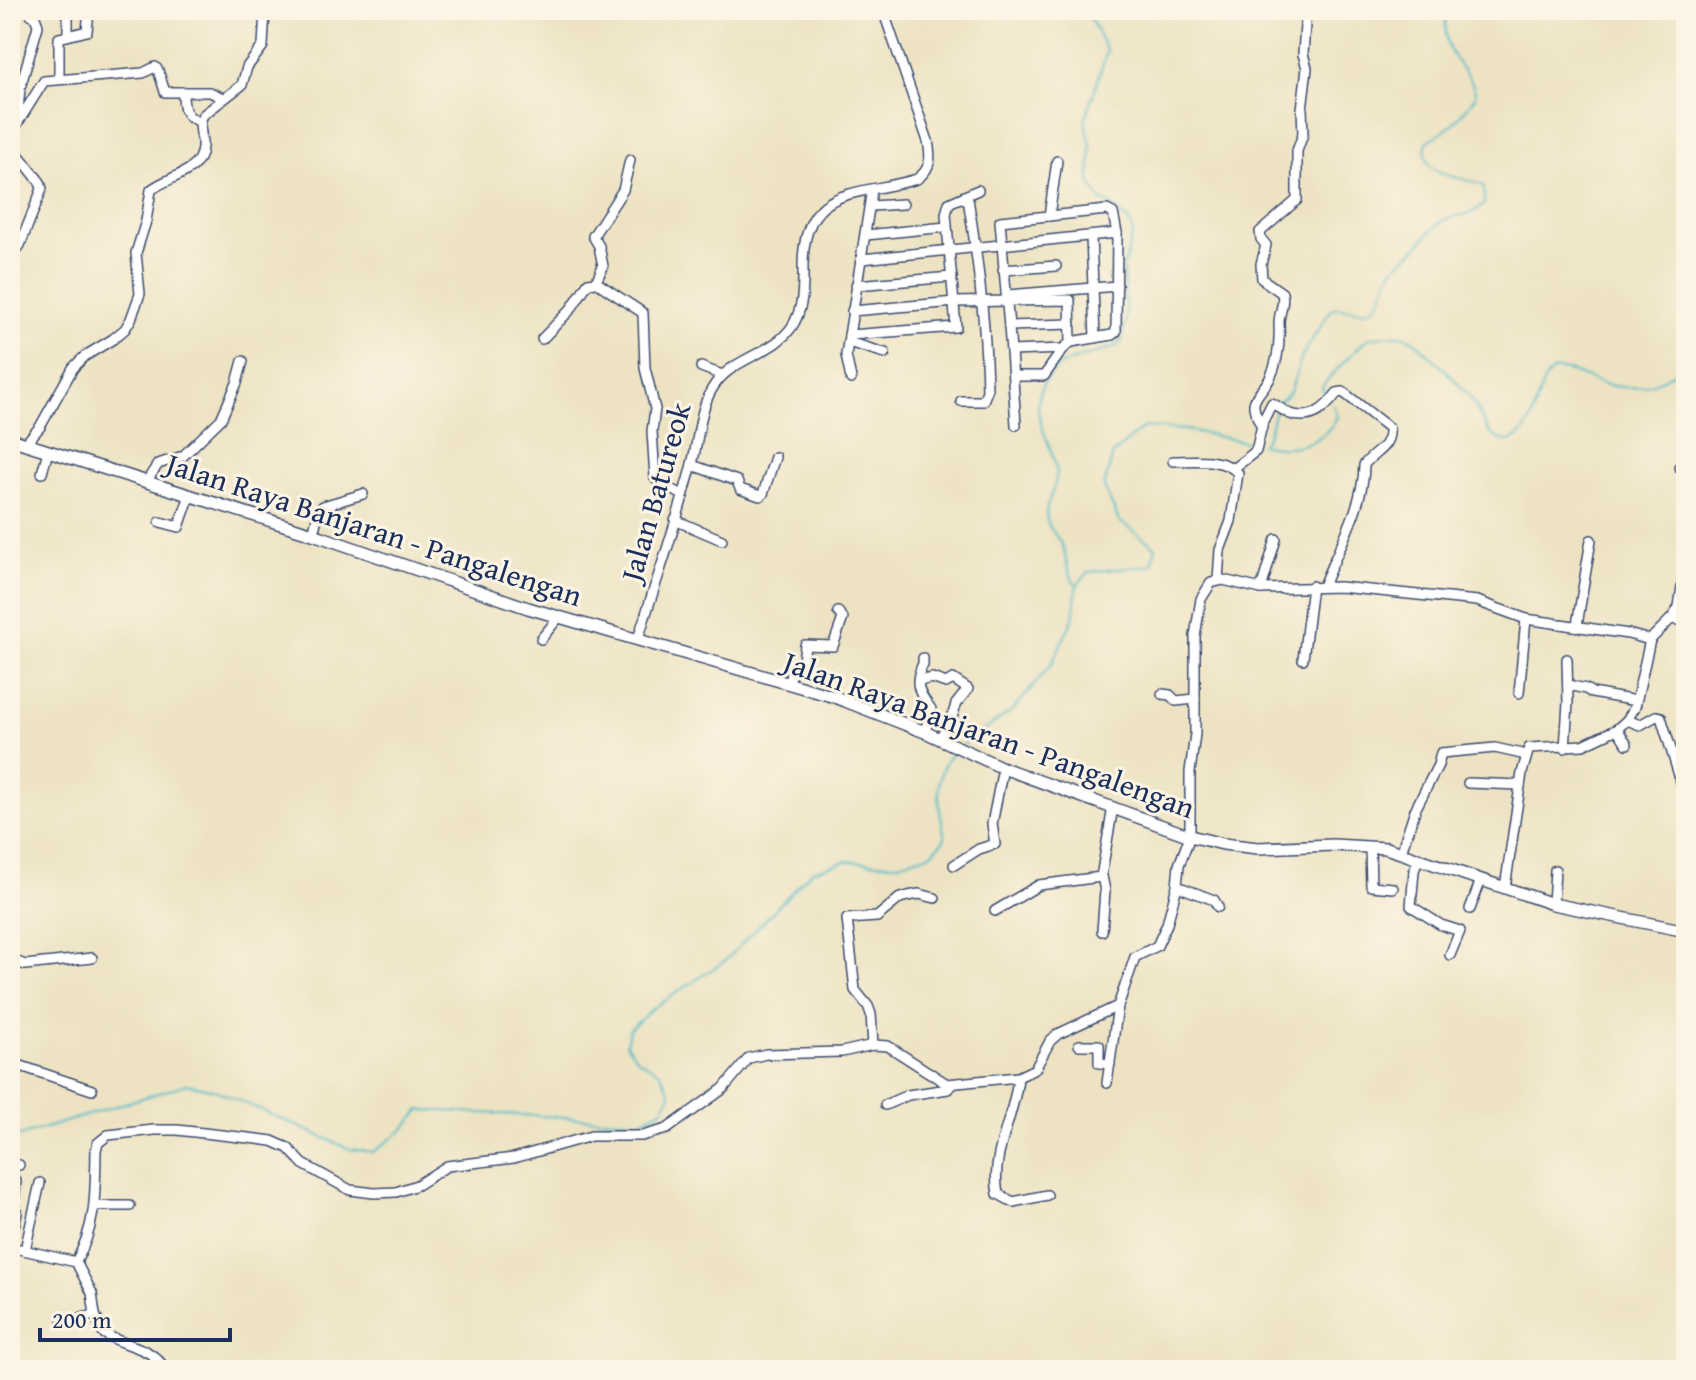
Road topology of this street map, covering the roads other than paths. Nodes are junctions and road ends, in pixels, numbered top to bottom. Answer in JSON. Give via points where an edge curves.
{"nodes":[{"id":1,"x":27,"y":10,"type":"edge"},
{"id":2,"x":68,"y":10,"type":"edge"},
{"id":3,"x":89,"y":10,"type":"edge"},
{"id":4,"x":265,"y":10,"type":"edge"},
{"id":5,"x":883,"y":10,"type":"edge"},
{"id":6,"x":1306,"y":10,"type":"edge"},
{"id":7,"x":68,"y":35,"type":"junction"},
{"id":8,"x":59,"y":79,"type":"junction"},
{"id":9,"x":23,"y":80,"type":"junction"},
{"id":10,"x":42,"y":83,"type":"junction"},
{"id":11,"x":183,"y":92,"type":"junction"},
{"id":12,"x":223,"y":98,"type":"junction"},
{"id":13,"x":200,"y":121,"type":"junction"},
{"id":14,"x":17,"y":126,"type":"junction"},
{"id":15,"x":10,"y":135,"type":"edge"},
{"id":16,"x":10,"y":144,"type":"edge"},
{"id":17,"x":630,"y":160,"type":"dead end"},
{"id":18,"x":1057,"y":161,"type":"dead end"},
{"id":19,"x":872,"y":189,"type":"junction"},
{"id":20,"x":978,"y":190,"type":"dead end"},
{"id":21,"x":962,"y":198,"type":"junction"},
{"id":22,"x":903,"y":204,"type":"dead end"},
{"id":23,"x":871,"y":206,"type":"junction"},
{"id":24,"x":1049,"y":216,"type":"junction"},
{"id":25,"x":946,"y":227,"type":"junction"},
{"id":26,"x":1117,"y":233,"type":"junction"},
{"id":27,"x":866,"y":235,"type":"junction"},
{"id":28,"x":10,"y":236,"type":"edge"},
{"id":29,"x":1091,"y":237,"type":"junction"},
{"id":30,"x":20,"y":245,"type":"junction"},
{"id":31,"x":1000,"y":246,"type":"junction"},
{"id":32,"x":976,"y":247,"type":"junction"},
{"id":33,"x":949,"y":251,"type":"junction"},
{"id":34,"x":12,"y":257,"type":"edge"},
{"id":35,"x":862,"y":259,"type":"junction"},
{"id":36,"x":1056,"y":266,"type":"dead end"},
{"id":37,"x":1003,"y":270,"type":"junction"},
{"id":38,"x":952,"y":277,"type":"junction"},
{"id":39,"x":596,"y":282,"type":"junction"},
{"id":40,"x":856,"y":285,"type":"junction"},
{"id":41,"x":1117,"y":286,"type":"junction"},
{"id":42,"x":1094,"y":288,"type":"junction"},
{"id":43,"x":1005,"y":298,"type":"junction"},
{"id":44,"x":983,"y":301,"type":"junction"},
{"id":45,"x":955,"y":302,"type":"junction"},
{"id":46,"x":852,"y":311,"type":"junction"},
{"id":47,"x":1071,"y":324,"type":"junction"},
{"id":48,"x":1009,"y":326,"type":"junction"},
{"id":49,"x":1095,"y":338,"type":"junction"},
{"id":50,"x":542,"y":339,"type":"dead end"},
{"id":51,"x":848,"y":339,"type":"junction"},
{"id":52,"x":1071,"y":342,"type":"junction"},
{"id":53,"x":1063,"y":349,"type":"junction"},
{"id":54,"x":1011,"y":351,"type":"junction"},
{"id":55,"x":885,"y":353,"type":"dead end"},
{"id":56,"x":243,"y":361,"type":"dead end"},
{"id":57,"x":701,"y":367,"type":"dead end"},
{"id":58,"x":722,"y":375,"type":"junction"},
{"id":59,"x":1014,"y":376,"type":"junction"},
{"id":60,"x":851,"y":379,"type":"dead end"},
{"id":61,"x":961,"y":401,"type":"dead end"},
{"id":62,"x":1016,"y":425,"type":"dead end"},
{"id":63,"x":1262,"y":427,"type":"junction"},
{"id":64,"x":10,"y":439,"type":"edge"},
{"id":65,"x":25,"y":444,"type":"junction"},
{"id":66,"x":48,"y":451,"type":"junction"},
{"id":67,"x":775,"y":457,"type":"dead end"},
{"id":68,"x":1173,"y":461,"type":"dead end"},
{"id":69,"x":692,"y":465,"type":"junction"},
{"id":70,"x":1234,"y":468,"type":"junction"},
{"id":71,"x":42,"y":473,"type":"dead end"},
{"id":72,"x":147,"y":481,"type":"junction"},
{"id":73,"x":363,"y":494,"type":"dead end"},
{"id":74,"x":190,"y":495,"type":"junction"},
{"id":75,"x":683,"y":495,"type":"junction"},
{"id":76,"x":675,"y":520,"type":"junction"},
{"id":77,"x":160,"y":522,"type":"dead end"},
{"id":78,"x":313,"y":534,"type":"junction"},
{"id":79,"x":1276,"y":539,"type":"dead end"},
{"id":80,"x":722,"y":540,"type":"dead end"},
{"id":81,"x":1591,"y":540,"type":"dead end"},
{"id":82,"x":1686,"y":560,"type":"edge"},
{"id":83,"x":1218,"y":580,"type":"junction"},
{"id":84,"x":1312,"y":586,"type":"junction"},
{"id":85,"x":1323,"y":586,"type":"junction"},
{"id":86,"x":1261,"y":589,"type":"junction"},
{"id":87,"x":838,"y":612,"type":"dead end"},
{"id":88,"x":559,"y":617,"type":"junction"},
{"id":89,"x":1526,"y":619,"type":"junction"},
{"id":90,"x":1671,"y":619,"type":"junction"},
{"id":91,"x":1686,"y":621,"type":"edge"},
{"id":92,"x":1577,"y":625,"type":"junction"},
{"id":93,"x":541,"y":639,"type":"dead end"},
{"id":94,"x":638,"y":639,"type":"junction"},
{"id":95,"x":1650,"y":640,"type":"junction"},
{"id":96,"x":923,"y":658,"type":"dead end"},
{"id":97,"x":1303,"y":659,"type":"dead end"},
{"id":98,"x":1567,"y":659,"type":"dead end"},
{"id":99,"x":919,"y":681,"type":"junction"},
{"id":100,"x":790,"y":684,"type":"junction"},
{"id":101,"x":1568,"y":685,"type":"junction"},
{"id":102,"x":1519,"y":693,"type":"dead end"},
{"id":103,"x":1162,"y":694,"type":"dead end"},
{"id":104,"x":1195,"y":699,"type":"junction"},
{"id":105,"x":1636,"y":701,"type":"junction"},
{"id":106,"x":1627,"y":720,"type":"junction"},
{"id":107,"x":1617,"y":729,"type":"junction"},
{"id":108,"x":925,"y":732,"type":"junction"},
{"id":109,"x":940,"y":740,"type":"junction"},
{"id":110,"x":1627,"y":744,"type":"dead end"},
{"id":111,"x":1565,"y":748,"type":"junction"},
{"id":112,"x":1526,"y":755,"type":"junction"},
{"id":113,"x":1003,"y":768,"type":"junction"},
{"id":114,"x":1468,"y":783,"type":"dead end"},
{"id":115,"x":1520,"y":785,"type":"junction"},
{"id":116,"x":1686,"y":798,"type":"edge"},
{"id":117,"x":1113,"y":807,"type":"junction"},
{"id":118,"x":1190,"y":836,"type":"junction"},
{"id":119,"x":1370,"y":847,"type":"junction"},
{"id":120,"x":1401,"y":852,"type":"junction"},
{"id":121,"x":1418,"y":857,"type":"junction"},
{"id":122,"x":954,"y":865,"type":"dead end"},
{"id":123,"x":1555,"y":870,"type":"dead end"},
{"id":124,"x":1102,"y":876,"type":"junction"},
{"id":125,"x":1481,"y":880,"type":"junction"},
{"id":126,"x":1177,"y":886,"type":"junction"},
{"id":127,"x":1393,"y":888,"type":"dead end"},
{"id":128,"x":1505,"y":888,"type":"junction"},
{"id":129,"x":935,"y":898,"type":"dead end"},
{"id":130,"x":1553,"y":904,"type":"junction"},
{"id":131,"x":1218,"y":907,"type":"dead end"},
{"id":132,"x":1470,"y":909,"type":"dead end"},
{"id":133,"x":995,"y":911,"type":"dead end"},
{"id":134,"x":1102,"y":931,"type":"dead end"},
{"id":135,"x":1686,"y":931,"type":"edge"},
{"id":136,"x":1450,"y":955,"type":"dead end"},
{"id":137,"x":92,"y":958,"type":"dead end"},
{"id":138,"x":10,"y":959,"type":"edge"},
{"id":139,"x":1118,"y":1006,"type":"junction"},
{"id":140,"x":873,"y":1045,"type":"junction"},
{"id":141,"x":1079,"y":1045,"type":"dead end"},
{"id":142,"x":1110,"y":1064,"type":"junction"},
{"id":143,"x":10,"y":1066,"type":"edge"},
{"id":144,"x":1018,"y":1077,"type":"junction"},
{"id":145,"x":1107,"y":1083,"type":"dead end"},
{"id":146,"x":952,"y":1084,"type":"junction"},
{"id":147,"x":92,"y":1090,"type":"dead end"},
{"id":148,"x":885,"y":1105,"type":"dead end"},
{"id":149,"x":16,"y":1181,"type":"dead end"},
{"id":150,"x":40,"y":1183,"type":"dead end"},
{"id":151,"x":1047,"y":1195,"type":"dead end"},
{"id":152,"x":94,"y":1206,"type":"junction"},
{"id":153,"x":130,"y":1206,"type":"dead end"},
{"id":154,"x":10,"y":1244,"type":"edge"},
{"id":155,"x":25,"y":1250,"type":"junction"},
{"id":156,"x":76,"y":1262,"type":"junction"},
{"id":157,"x":95,"y":1315,"type":"junction"},
{"id":158,"x":63,"y":1322,"type":"dead end"},
{"id":159,"x":166,"y":1370,"type":"edge"}],
"edges":[{"from":1,"to":9,"type":"street","via":[[38,26]]},
{"from":2,"to":7,"type":"street"},
{"from":3,"to":7,"type":"street","via":[[87,31]]},
{"from":4,"to":12,"type":"street","via":[[263,46],[247,67],[242,85]]},
{"from":5,"to":19,"type":"street","name":"Jalan Batureok","via":[[928,141],[930,163],[917,179]]},
{"from":6,"to":63,"type":"street","via":[[1297,200],[1260,232],[1266,245],[1262,279],[1282,293],[1284,304],[1276,362],[1255,399]]},
{"from":7,"to":8,"type":"street","via":[[58,41]]},
{"from":8,"to":10,"type":"street"},
{"from":8,"to":11,"type":"street","via":[[135,74],[155,67],[165,92]]},
{"from":9,"to":10,"type":"street"},
{"from":9,"to":14,"type":"street"},
{"from":10,"to":14,"type":"street"},
{"from":11,"to":12,"type":"street"},
{"from":11,"to":13,"type":"street","via":[[186,112]]},
{"from":12,"to":13,"type":"street"},
{"from":13,"to":65,"type":"street","via":[[202,151],[193,168],[150,193],[136,253],[140,294],[131,319],[73,368]]},
{"from":14,"to":15,"type":"street"},
{"from":16,"to":30,"type":"street","via":[[42,189]]},
{"from":17,"to":39,"type":"street","via":[[623,190],[593,236],[603,266]]},
{"from":18,"to":24,"type":"street"},
{"from":19,"to":23,"type":"street"},
{"from":19,"to":58,"type":"street","name":"Jalan Batureok","via":[[822,205],[805,246],[802,304],[790,329]]},
{"from":20,"to":21,"type":"street"},
{"from":21,"to":25,"type":"street","via":[[949,203]]},
{"from":21,"to":32,"type":"street","via":[[968,200]]},
{"from":22,"to":23,"type":"street"},
{"from":23,"to":27,"type":"street"},
{"from":24,"to":26,"type":"street","via":[[1107,210],[1113,213]]},
{"from":24,"to":31,"type":"street","via":[[1000,221]]},
{"from":25,"to":27,"type":"street"},
{"from":25,"to":33,"type":"street"},
{"from":26,"to":29,"type":"street"},
{"from":26,"to":41,"type":"street"},
{"from":27,"to":35,"type":"street"},
{"from":28,"to":30,"type":"street"},
{"from":29,"to":31,"type":"street"},
{"from":29,"to":42,"type":"street"},
{"from":30,"to":34,"type":"street"},
{"from":31,"to":32,"type":"street"},
{"from":31,"to":37,"type":"street"},
{"from":32,"to":33,"type":"street"},
{"from":32,"to":44,"type":"street"},
{"from":33,"to":35,"type":"street"},
{"from":33,"to":38,"type":"street"},
{"from":35,"to":40,"type":"street"},
{"from":36,"to":37,"type":"street"},
{"from":37,"to":43,"type":"street"},
{"from":38,"to":40,"type":"street"},
{"from":38,"to":45,"type":"street"},
{"from":39,"to":50,"type":"street","via":[[588,283]]},
{"from":39,"to":75,"type":"street","via":[[643,313],[645,368],[655,409],[655,478]]},
{"from":40,"to":46,"type":"street"},
{"from":41,"to":42,"type":"street"},
{"from":41,"to":49,"type":"street","via":[[1118,329]]},
{"from":42,"to":43,"type":"street"},
{"from":42,"to":49,"type":"street"},
{"from":43,"to":44,"type":"street"},
{"from":43,"to":47,"type":"street","via":[[1070,300]]},
{"from":43,"to":48,"type":"street"},
{"from":44,"to":45,"type":"street"},
{"from":44,"to":61,"type":"street","via":[[987,396],[983,401]]},
{"from":45,"to":46,"type":"street"},
{"from":45,"to":51,"type":"street","via":[[956,327]]},
{"from":46,"to":51,"type":"street"},
{"from":47,"to":48,"type":"street"},
{"from":47,"to":52,"type":"street"},
{"from":48,"to":54,"type":"street"},
{"from":49,"to":52,"type":"street"},
{"from":51,"to":55,"type":"street"},
{"from":51,"to":60,"type":"street"},
{"from":52,"to":53,"type":"street"},
{"from":53,"to":54,"type":"street"},
{"from":53,"to":59,"type":"street","via":[[1044,376]]},
{"from":54,"to":59,"type":"street"},
{"from":56,"to":72,"type":"street","via":[[221,419],[183,456],[158,464]]},
{"from":57,"to":58,"type":"street"},
{"from":58,"to":69,"type":"street","name":"Jalan Batureok","via":[[705,404]]},
{"from":59,"to":62,"type":"street"},
{"from":63,"to":70,"type":"street","via":[[1256,451]]},
{"from":63,"to":85,"type":"street","via":[[1275,404],[1291,414],[1317,414],[1343,392],[1390,431],[1379,453],[1364,465],[1358,502]]},
{"from":64,"to":65,"type":"main road","name":"Jalan Raya Banjaran - Pangalengan"},
{"from":65,"to":66,"type":"main road","name":"Jalan Raya Banjaran - Pangalengan"},
{"from":66,"to":71,"type":"street"},
{"from":66,"to":72,"type":"main road","name":"Jalan Raya Banjaran - Pangalengan"},
{"from":67,"to":69,"type":"street","via":[[760,496],[740,489],[737,481]]},
{"from":68,"to":70,"type":"street","via":[[1210,461]]},
{"from":69,"to":75,"type":"street","name":"Jalan Batureok"},
{"from":70,"to":83,"type":"street","via":[[1238,487],[1220,550]]},
{"from":72,"to":74,"type":"main road","name":"Jalan Raya Banjaran - Pangalengan"},
{"from":73,"to":78,"type":"street","via":[[323,506]]},
{"from":74,"to":77,"type":"street","via":[[179,527]]},
{"from":74,"to":78,"type":"main road","name":"Jalan Raya Banjaran - Pangalengan"},
{"from":75,"to":76,"type":"street","name":"Jalan Batureok"},
{"from":76,"to":80,"type":"street"},
{"from":76,"to":94,"type":"street","name":"Jalan Batureok"},
{"from":78,"to":88,"type":"main road","name":"Jalan Raya Banjaran - Pangalengan"},
{"from":79,"to":86,"type":"street"},
{"from":81,"to":92,"type":"street"},
{"from":82,"to":90,"type":"street","via":[[1679,607]]},
{"from":83,"to":86,"type":"street"},
{"from":83,"to":104,"type":"street","via":[[1206,590],[1198,611]]},
{"from":84,"to":85,"type":"street"},
{"from":84,"to":86,"type":"street"},
{"from":84,"to":97,"type":"street"},
{"from":85,"to":89,"type":"street","via":[[1477,601]]},
{"from":87,"to":100,"type":"street","via":[[843,618],[833,646],[805,645],[803,662],[791,665]]},
{"from":88,"to":93,"type":"street"},
{"from":88,"to":94,"type":"main road","name":"Jalan Raya Banjaran - Pangalengan"},
{"from":89,"to":92,"type":"street"},
{"from":89,"to":102,"type":"street"},
{"from":90,"to":91,"type":"street"},
{"from":90,"to":95,"type":"street"},
{"from":92,"to":95,"type":"street"},
{"from":94,"to":100,"type":"main road","name":"Jalan Raya Banjaran - Pangalengan"},
{"from":95,"to":105,"type":"street"},
{"from":96,"to":99,"type":"street"},
{"from":98,"to":101,"type":"street"},
{"from":99,"to":108,"type":"street","via":[[919,693],[931,709]]},
{"from":99,"to":109,"type":"street","via":[[953,679],[968,689]]},
{"from":100,"to":108,"type":"main road","name":"Jalan Raya Banjaran - Pangalengan"},
{"from":101,"to":105,"type":"street"},
{"from":101,"to":111,"type":"street"},
{"from":103,"to":104,"type":"street","via":[[1176,701]]},
{"from":104,"to":118,"type":"street"},
{"from":105,"to":106,"type":"street"},
{"from":106,"to":107,"type":"street"},
{"from":106,"to":116,"type":"street","via":[[1640,725],[1661,717]]},
{"from":107,"to":110,"type":"street"},
{"from":107,"to":111,"type":"street"},
{"from":108,"to":109,"type":"main road","name":"Jalan Raya Banjaran - Pangalengan"},
{"from":109,"to":113,"type":"main road","name":"Jalan Raya Banjaran - Pangalengan"},
{"from":111,"to":112,"type":"street","via":[[1532,746]]},
{"from":112,"to":115,"type":"street"},
{"from":112,"to":120,"type":"street","via":[[1495,748],[1442,752]]},
{"from":113,"to":117,"type":"main road","name":"Jalan Raya Banjaran - Pangalengan"},
{"from":113,"to":122,"type":"street","via":[[992,824],[995,844]]},
{"from":114,"to":115,"type":"street"},
{"from":115,"to":128,"type":"street"},
{"from":117,"to":118,"type":"main road","name":"Jalan Raya Banjaran - Pangalengan"},
{"from":117,"to":124,"type":"street"},
{"from":118,"to":119,"type":"main road","name":"Jalan Raya Banjaran - Pangalengan","via":[[1258,848]]},
{"from":118,"to":126,"type":"street"},
{"from":119,"to":120,"type":"main road","name":"Jalan Raya Banjaran - Pangalengan"},
{"from":119,"to":127,"type":"street","via":[[1371,886]]},
{"from":120,"to":121,"type":"main road","name":"Jalan Raya Banjaran - Pangalengan"},
{"from":121,"to":125,"type":"main road","name":"Jalan Raya Banjaran - Pangalengan"},
{"from":121,"to":136,"type":"street","via":[[1411,906],[1460,931]]},
{"from":123,"to":130,"type":"street"},
{"from":124,"to":133,"type":"street","via":[[1039,885]]},
{"from":124,"to":134,"type":"street"},
{"from":125,"to":128,"type":"main road","name":"Jalan Raya Banjaran - Pangalengan"},
{"from":125,"to":132,"type":"street"},
{"from":126,"to":131,"type":"street","via":[[1214,900]]},
{"from":126,"to":139,"type":"street","via":[[1157,946],[1135,957]]},
{"from":128,"to":130,"type":"main road","name":"Jalan Raya Banjaran - Pangalengan"},
{"from":129,"to":140,"type":"street","via":[[908,896],[877,917],[847,919],[855,990],[871,1014]]},
{"from":130,"to":135,"type":"main road","name":"Jalan Raya Banjaran - Pangalengan"},
{"from":137,"to":138,"type":"street","via":[[25,965]]},
{"from":139,"to":142,"type":"street"},
{"from":139,"to":144,"type":"street","via":[[1058,1034],[1035,1069]]},
{"from":140,"to":146,"type":"street","via":[[892,1047],[937,1080]]},
{"from":140,"to":152,"type":"street","via":[[749,1058],[723,1089],[667,1129],[642,1136],[591,1136],[514,1158],[447,1166],[396,1192],[350,1190],[272,1141],[177,1130],[108,1135],[96,1150]]},
{"from":141,"to":142,"type":"street","via":[[1099,1045],[1099,1063]]},
{"from":142,"to":145,"type":"street"},
{"from":143,"to":147,"type":"street"},
{"from":144,"to":146,"type":"street"},
{"from":144,"to":151,"type":"street","via":[[998,1154],[998,1194],[1013,1202]]},
{"from":146,"to":148,"type":"street"},
{"from":149,"to":154,"type":"street","via":[[17,1213]]},
{"from":150,"to":155,"type":"street"},
{"from":152,"to":153,"type":"street"},
{"from":152,"to":156,"type":"street","via":[[90,1235]]},
{"from":154,"to":155,"type":"street"},
{"from":155,"to":156,"type":"street"},
{"from":156,"to":157,"type":"street","via":[[92,1293]]},
{"from":157,"to":158,"type":"street"},
{"from":157,"to":159,"type":"street","via":[[103,1333],[147,1350]]}]}
